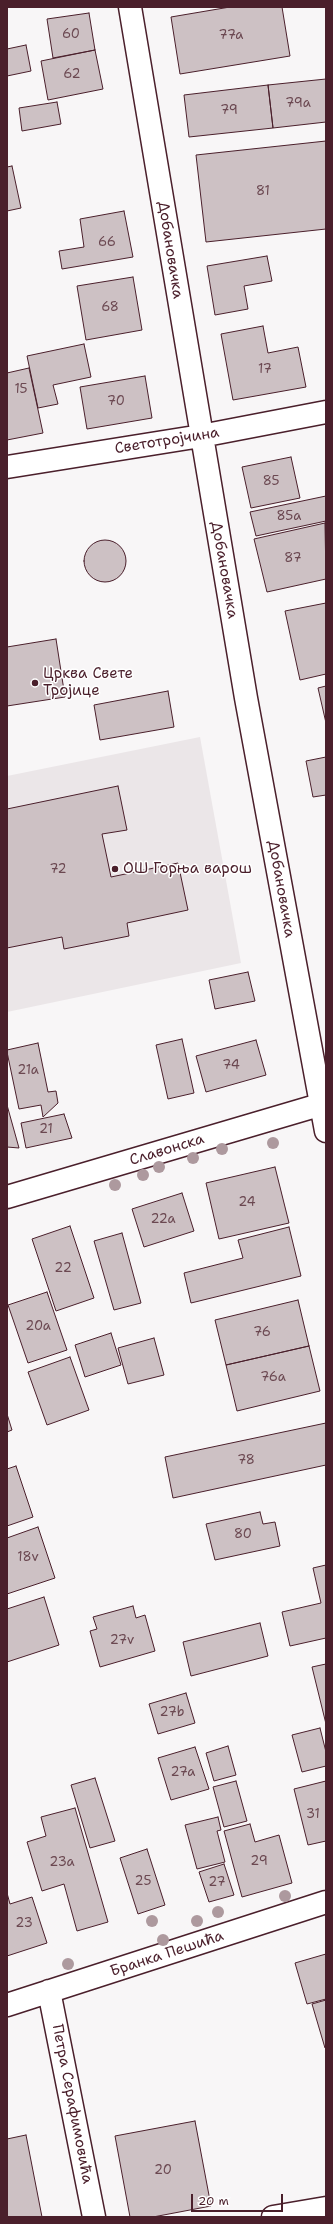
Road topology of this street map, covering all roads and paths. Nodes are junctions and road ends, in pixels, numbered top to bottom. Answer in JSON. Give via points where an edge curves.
{"nodes":[{"id":1,"x":130,"y":7,"type":"edge"},
{"id":2,"x":326,"y":412,"type":"edge"},
{"id":3,"x":201,"y":436,"type":"junction"},
{"id":4,"x":7,"y":467,"type":"edge"},
{"id":5,"x":323,"y":1104,"type":"edge"},
{"id":6,"x":326,"y":1131,"type":"edge"},
{"id":7,"x":7,"y":1197,"type":"edge"},
{"id":8,"x":326,"y":1902,"type":"edge"},
{"id":9,"x":50,"y":1991,"type":"junction"},
{"id":10,"x":7,"y":2005,"type":"edge"},
{"id":11,"x":326,"y":2208,"type":"edge"},
{"id":12,"x":94,"y":2217,"type":"edge"},
{"id":13,"x":273,"y":2217,"type":"edge"}],
"edges":[{"from":1,"to":3,"type":"street","name":"Добановачка"},
{"from":2,"to":3,"type":"street","name":"Светотројчина"},
{"from":3,"to":4,"type":"street","name":"Светотројчина"},
{"from":3,"to":5,"type":"street","name":"Добановачка","via":[[246,698]]},
{"from":5,"to":6,"type":"street","name":"Добановачка"},
{"from":5,"to":7,"type":"street","name":"Славонска"},
{"from":8,"to":9,"type":"street","name":"Бранка Пешића"},
{"from":9,"to":10,"type":"street","name":"Бранка Пешића"},
{"from":9,"to":12,"type":"street","name":"Петра Серафимовића"},
{"from":11,"to":13,"type":"street"}]}
